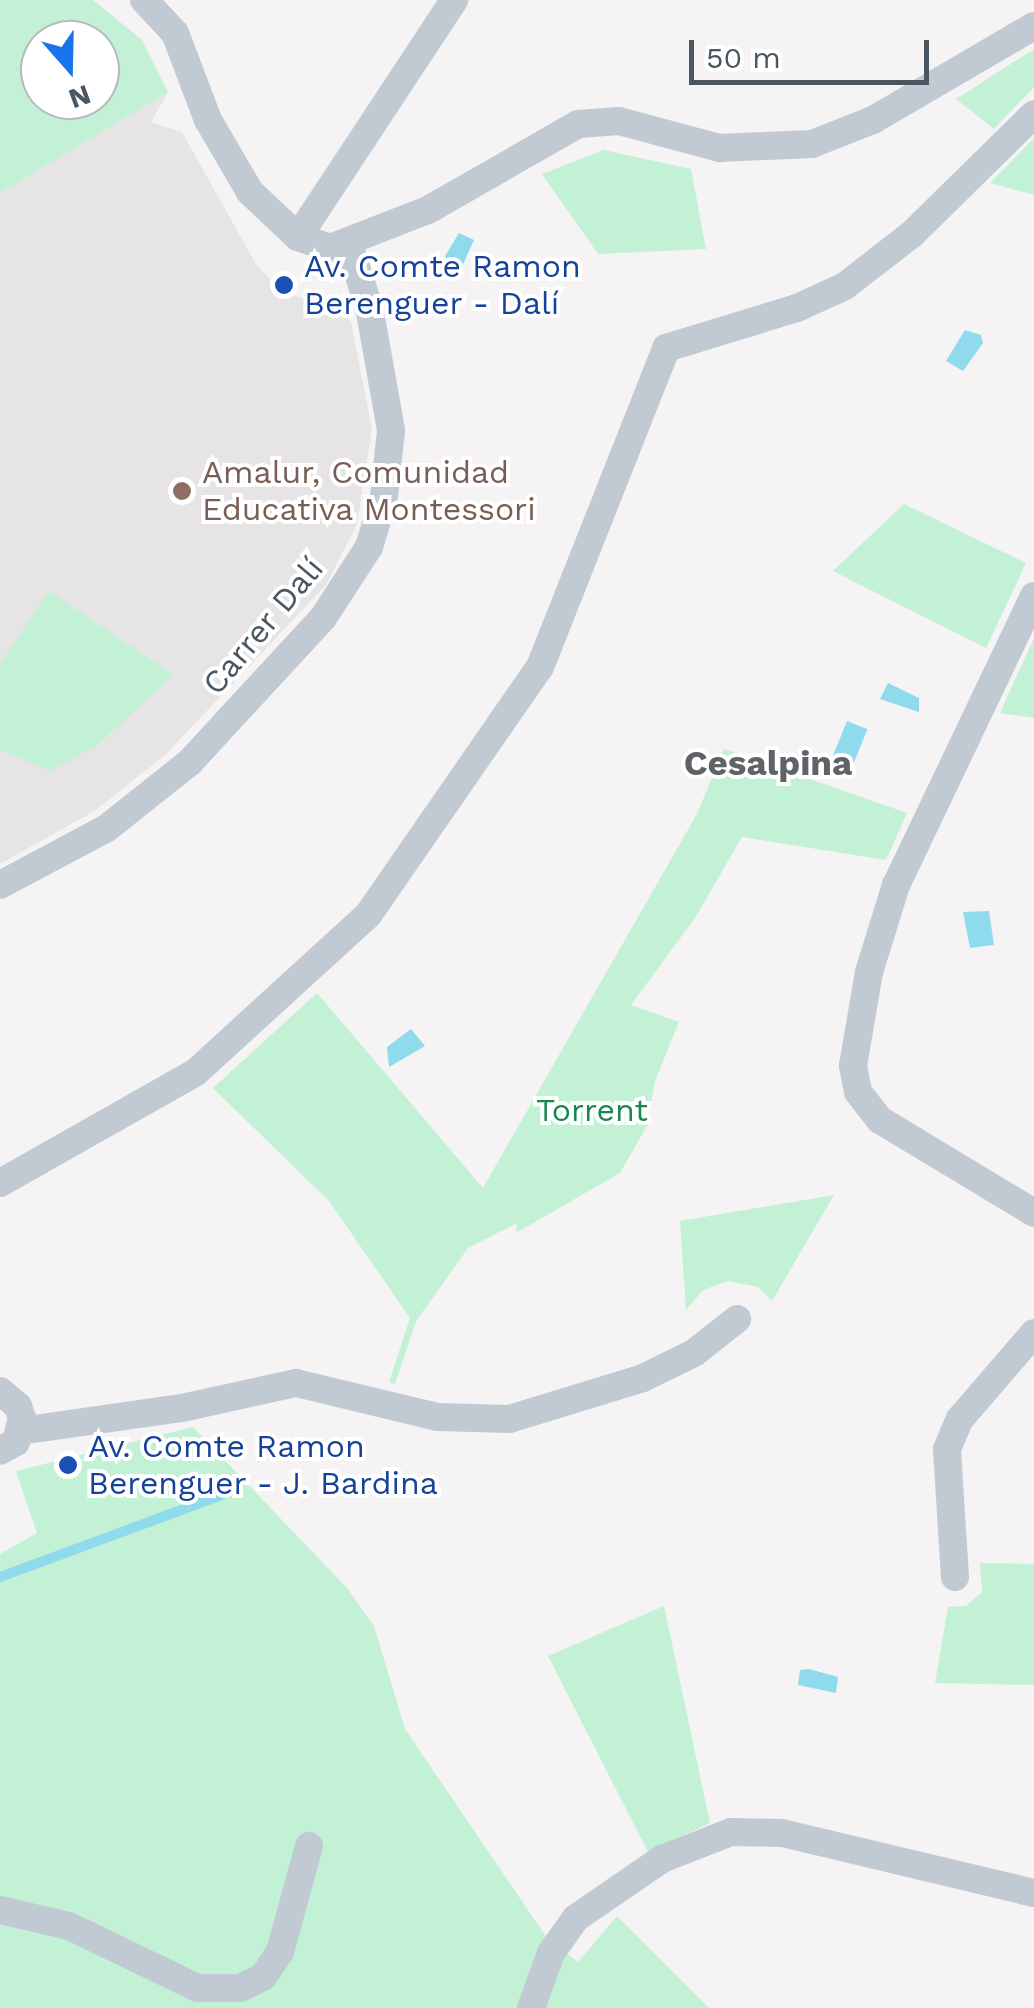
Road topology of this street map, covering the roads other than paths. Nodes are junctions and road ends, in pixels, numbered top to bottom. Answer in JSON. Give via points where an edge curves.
{"nodes":[{"id":1,"x":144,"y":0,"type":"edge"},
{"id":2,"x":454,"y":0,"type":"edge"},
{"id":3,"x":1034,"y":26,"type":"edge"},
{"id":4,"x":1034,"y":114,"type":"edge"},
{"id":5,"x":298,"y":237,"type":"junction"},
{"id":6,"x":349,"y":245,"type":"junction"},
{"id":7,"x":1034,"y":596,"type":"edge"},
{"id":8,"x":0,"y":885,"type":"edge"},
{"id":9,"x":0,"y":1183,"type":"edge"},
{"id":10,"x":1034,"y":1213,"type":"edge"},
{"id":11,"x":737,"y":1320,"type":"dead end"},
{"id":12,"x":1034,"y":1334,"type":"edge"},
{"id":13,"x":0,"y":1391,"type":"edge"},
{"id":14,"x":10,"y":1441,"type":"edge"},
{"id":15,"x":955,"y":1577,"type":"dead end"},
{"id":16,"x":308,"y":1846,"type":"dead end"},
{"id":17,"x":1034,"y":1893,"type":"edge"},
{"id":18,"x":0,"y":1910,"type":"edge"},
{"id":19,"x":531,"y":2008,"type":"edge"}],
"edges":[{"from":1,"to":5,"type":"street","via":[[175,34],[224,152],[250,192]]},
{"from":2,"to":5,"type":"street"},
{"from":3,"to":6,"type":"street","via":[[873,120],[812,144],[735,149],[619,121],[578,124],[540,140],[428,210]]},
{"from":4,"to":9,"type":"street","via":[[912,234],[845,286],[797,308],[666,348],[540,667],[368,915],[196,1072]]},
{"from":5,"to":6,"type":"street","via":[[330,248]]},
{"from":6,"to":8,"type":"street","name":"Carrer Dalí","via":[[369,307],[391,430],[384,497],[368,546],[286,662],[164,786],[107,828]]},
{"from":7,"to":10,"type":"street","via":[[891,896],[853,1066],[858,1092],[880,1120]]},
{"from":11,"to":14,"type":"street","via":[[694,1353],[643,1378],[510,1419],[438,1417],[296,1383]]},
{"from":12,"to":15,"type":"street","via":[[960,1419],[947,1449],[944,1484]]},
{"from":13,"to":14,"type":"street","via":[[18,1406]]},
{"from":16,"to":18,"type":"street","via":[[280,1952],[263,1977],[240,1988],[198,1988],[69,1926]]},
{"from":17,"to":19,"type":"street","via":[[756,1830],[683,1848],[576,1918],[550,1953]]}]}
